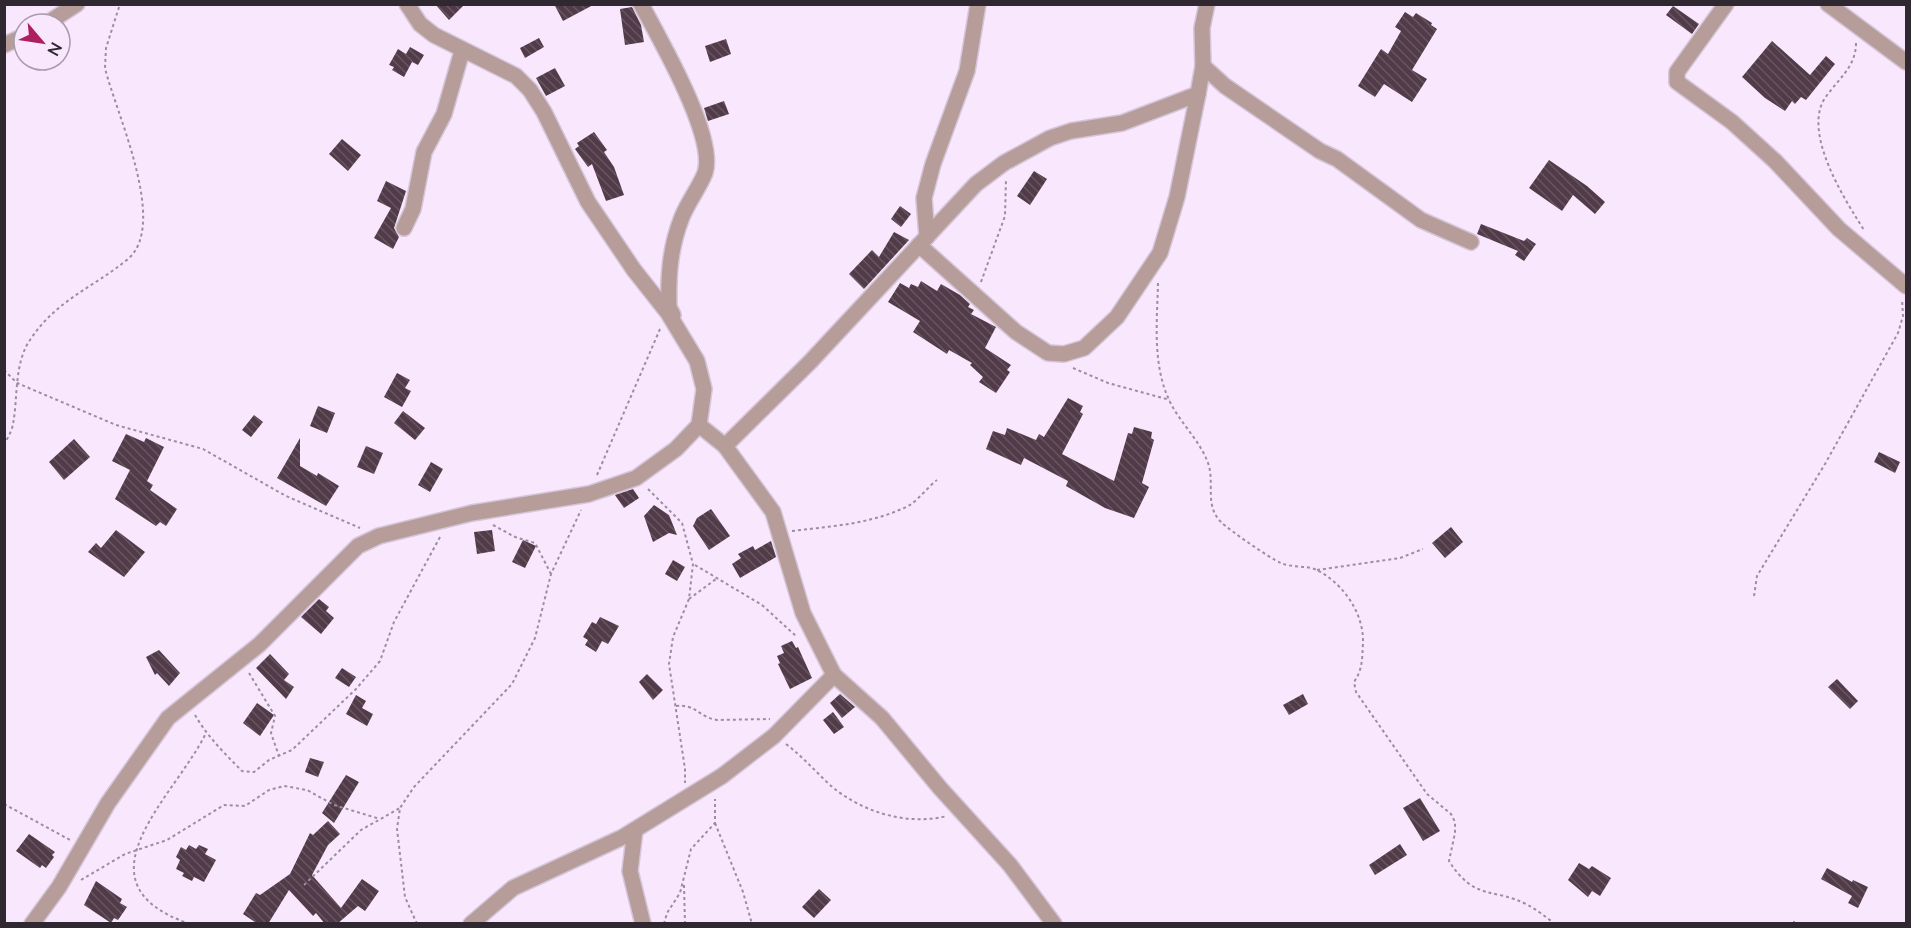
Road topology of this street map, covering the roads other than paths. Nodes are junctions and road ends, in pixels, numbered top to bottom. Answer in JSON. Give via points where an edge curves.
{"nodes":[{"id":1,"x":407,"y":4,"type":"edge"},
{"id":2,"x":641,"y":4,"type":"edge"},
{"id":3,"x":978,"y":4,"type":"edge"},
{"id":4,"x":1207,"y":4,"type":"edge"},
{"id":5,"x":1726,"y":4,"type":"edge"},
{"id":6,"x":1828,"y":4,"type":"edge"},
{"id":7,"x":462,"y":51,"type":"junction"},
{"id":8,"x":1906,"y":62,"type":"edge"},
{"id":9,"x":1203,"y":66,"type":"junction"},
{"id":10,"x":1198,"y":94,"type":"junction"},
{"id":11,"x":404,"y":228,"type":"dead end"},
{"id":12,"x":923,"y":241,"type":"junction"},
{"id":13,"x":1472,"y":242,"type":"dead end"},
{"id":14,"x":1904,"y":284,"type":"edge"},
{"id":15,"x":682,"y":334,"type":"junction"},
{"id":16,"x":699,"y":425,"type":"junction"},
{"id":17,"x":725,"y":446,"type":"junction"},
{"id":18,"x":834,"y":675,"type":"junction"},
{"id":19,"x":635,"y":830,"type":"junction"},
{"id":20,"x":639,"y":906,"type":"junction"},
{"id":21,"x":32,"y":924,"type":"edge"},
{"id":22,"x":471,"y":924,"type":"edge"},
{"id":23,"x":636,"y":924,"type":"edge"},
{"id":24,"x":643,"y":924,"type":"edge"},
{"id":25,"x":1054,"y":924,"type":"edge"}],
"edges":[{"from":1,"to":7,"type":"street","via":[[420,24]]},
{"from":2,"to":15,"type":"street","via":[[682,84],[706,154],[705,171],[671,251],[669,307]]},
{"from":3,"to":12,"type":"street","via":[[967,71],[924,198]]},
{"from":4,"to":9,"type":"street","via":[[1202,28]]},
{"from":5,"to":14,"type":"street","via":[[1677,72],[1677,82],[1732,122],[1839,229]]},
{"from":6,"to":8,"type":"street"},
{"from":7,"to":11,"type":"street","via":[[444,114],[424,152],[413,209]]},
{"from":7,"to":15,"type":"street","via":[[516,76],[530,90],[588,202]]},
{"from":9,"to":10,"type":"street"},
{"from":9,"to":13,"type":"street","via":[[1225,86],[1421,220]]},
{"from":10,"to":12,"type":"street","via":[[1122,123],[1050,138],[1004,163],[976,184]]},
{"from":10,"to":12,"type":"street","via":[[1177,197],[1160,253],[1117,317],[1084,348],[1064,354],[1048,353],[1016,332]]},
{"from":12,"to":17,"type":"street"},
{"from":15,"to":16,"type":"street","via":[[697,361],[704,389]]},
{"from":16,"to":17,"type":"street"},
{"from":16,"to":21,"type":"street","via":[[676,449],[636,478],[589,495],[472,513],[358,546],[260,644],[168,718]]},
{"from":17,"to":18,"type":"street","via":[[773,512],[803,613]]},
{"from":18,"to":19,"type":"street","via":[[774,736],[716,780]]},
{"from":18,"to":25,"type":"street","via":[[882,718],[1010,865]]},
{"from":19,"to":20,"type":"street","via":[[630,871]]},
{"from":19,"to":22,"type":"street","via":[[513,888]]},
{"from":20,"to":23,"type":"street"},
{"from":20,"to":24,"type":"street"}]}
